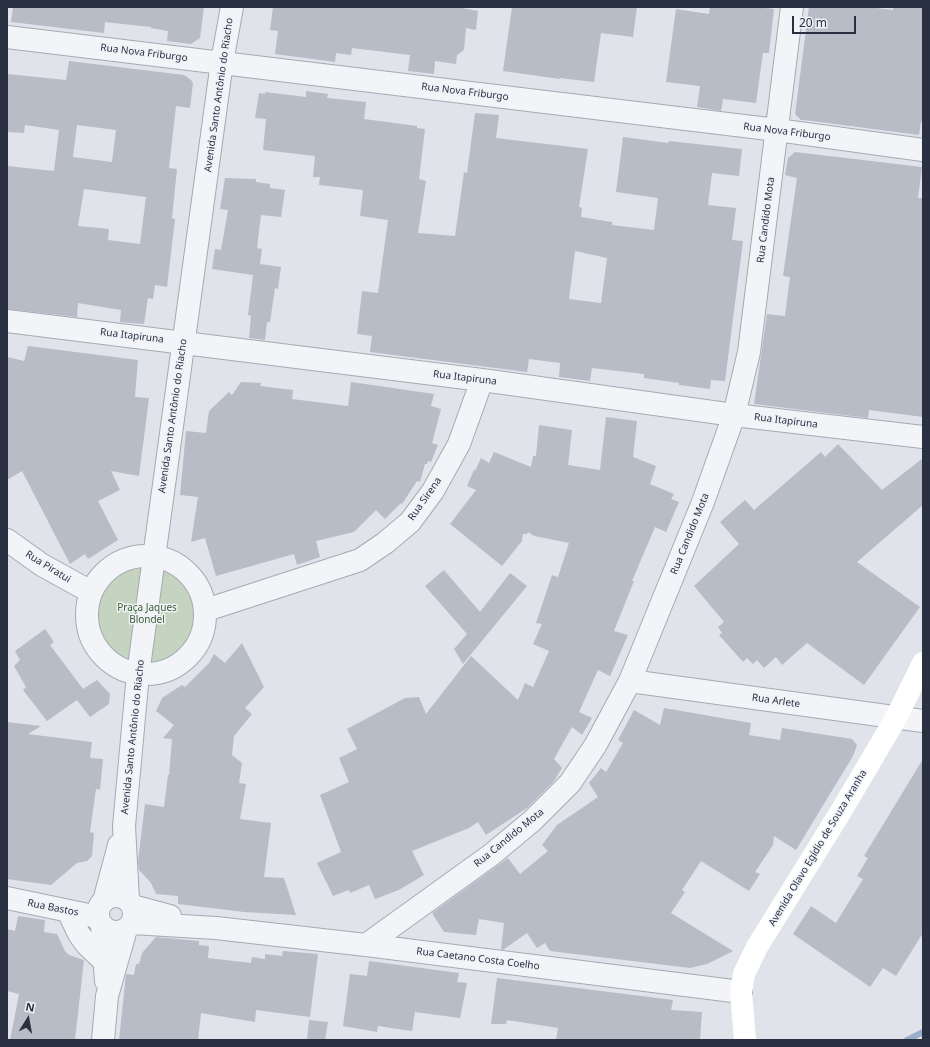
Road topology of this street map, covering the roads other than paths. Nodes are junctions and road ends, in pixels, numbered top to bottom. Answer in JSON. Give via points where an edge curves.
{"nodes":[{"id":1,"x":232,"y":7,"type":"edge"},
{"id":2,"x":792,"y":7,"type":"edge"},
{"id":3,"x":7,"y":37,"type":"edge"},
{"id":4,"x":222,"y":62,"type":"junction"},
{"id":5,"x":777,"y":130,"type":"junction"},
{"id":6,"x":923,"y":150,"type":"edge"},
{"id":7,"x":7,"y":321,"type":"edge"},
{"id":8,"x":183,"y":343,"type":"junction"},
{"id":9,"x":482,"y":380,"type":"junction"},
{"id":10,"x":734,"y":415,"type":"junction"},
{"id":11,"x":923,"y":437,"type":"edge"},
{"id":12,"x":7,"y":540,"type":"edge"},
{"id":13,"x":155,"y":556,"type":"junction"},
{"id":14,"x":91,"y":592,"type":"junction"},
{"id":15,"x":206,"y":610,"type":"junction"},
{"id":16,"x":923,"y":663,"type":"edge"},
{"id":17,"x":138,"y":674,"type":"junction"},
{"id":18,"x":630,"y":681,"type":"junction"},
{"id":19,"x":896,"y":718,"type":"junction"},
{"id":20,"x":923,"y":721,"type":"edge"},
{"id":21,"x":124,"y":826,"type":"junction"},
{"id":22,"x":7,"y":898,"type":"edge"},
{"id":23,"x":68,"y":911,"type":"junction"},
{"id":24,"x":101,"y":914,"type":"junction"},
{"id":25,"x":133,"y":914,"type":"junction"},
{"id":26,"x":366,"y":945,"type":"junction"},
{"id":27,"x":104,"y":962,"type":"junction"},
{"id":28,"x":741,"y":992,"type":"junction"},
{"id":29,"x":107,"y":996,"type":"junction"},
{"id":30,"x":103,"y":1040,"type":"edge"},
{"id":31,"x":746,"y":1040,"type":"edge"}],
"edges":[{"from":1,"to":4,"type":"street","name":"Avenida Santo Antônio do Riacho"},
{"from":2,"to":5,"type":"street","name":"Rua Candido Mota"},
{"from":3,"to":4,"type":"street","name":"Rua Nova Friburgo"},
{"from":4,"to":5,"type":"street","name":"Rua Nova Friburgo"},
{"from":4,"to":8,"type":"street","name":"Avenida Santo Antônio do Riacho"},
{"from":5,"to":6,"type":"street","name":"Rua Nova Friburgo"},
{"from":5,"to":10,"type":"street","name":"Rua Candido Mota","via":[[749,352]]},
{"from":7,"to":8,"type":"street","name":"Rua Itapiruna"},
{"from":8,"to":9,"type":"street","name":"Rua Itapiruna"},
{"from":8,"to":13,"type":"street","name":"Avenida Santo Antônio do Riacho"},
{"from":9,"to":10,"type":"street","name":"Rua Itapiruna"},
{"from":9,"to":15,"type":"street","name":"Rua Sirena","via":[[459,444],[433,491],[410,522],[385,543],[360,560]]},
{"from":10,"to":11,"type":"street","name":"Rua Itapiruna"},
{"from":10,"to":18,"type":"street","name":"Rua Candido Mota","via":[[703,502]]},
{"from":12,"to":14,"type":"street","name":"Rua Piratui","via":[[42,565]]},
{"from":13,"to":14,"type":"street","via":[[135,556],[116,563],[101,575]]},
{"from":13,"to":15,"type":"street","via":[[170,560],[184,568],[203,594]]},
{"from":13,"to":17,"type":"street","name":"Avenida Santo Antônio do Riacho"},
{"from":14,"to":17,"type":"street","via":[[86,610],[88,628],[94,644],[106,658],[121,668]]},
{"from":15,"to":17,"type":"street","via":[[205,627],[198,644],[188,658],[173,668],[156,674]]},
{"from":16,"to":19,"type":"main road","name":"Avenida Olavo Egídio de Souza Aranha"},
{"from":17,"to":21,"type":"street","name":"Avenida Santo Antônio do Riacho"},
{"from":18,"to":19,"type":"street","name":"Rua Arlete"},
{"from":18,"to":26,"type":"street","name":"Rua Candido Mota","via":[[595,746],[570,783],[532,821],[491,855]]},
{"from":19,"to":20,"type":"street","name":"Rua Arlete"},
{"from":19,"to":28,"type":"main road","name":"Avenida Olavo Egídio de Souza Aranha","via":[[757,947],[744,974]]},
{"from":21,"to":24,"type":"street","name":"Avenida Santo Antônio do Riacho"},
{"from":21,"to":25,"type":"street","name":"Avenida Santo Antônio do Riacho","via":[[127,878]]},
{"from":22,"to":23,"type":"street","name":"Rua Bastos"},
{"from":23,"to":24,"type":"street","name":"Rua Bastos"},
{"from":23,"to":27,"type":"street","via":[[79,934]]},
{"from":24,"to":25,"type":"street","via":[[109,930],[117,932]]},
{"from":24,"to":25,"type":"street","via":[[111,896],[120,896]]},
{"from":24,"to":27,"type":"street","name":"Avenida Santo Antônio do Riacho"},
{"from":25,"to":26,"type":"street","name":"Rua Caetano Costa Coelho","via":[[216,928]]},
{"from":25,"to":29,"type":"street","name":"Avenida Santo Antônio do Riacho"},
{"from":26,"to":28,"type":"street","name":"Rua Caetano Costa Coelho"},
{"from":27,"to":29,"type":"street","name":"Avenida Santo Antônio do Riacho"},
{"from":28,"to":31,"type":"main road","name":"Avenida Olavo Egídio de Souza Aranha"},
{"from":29,"to":30,"type":"street","name":"Avenida Santo Antônio do Riacho"}]}
